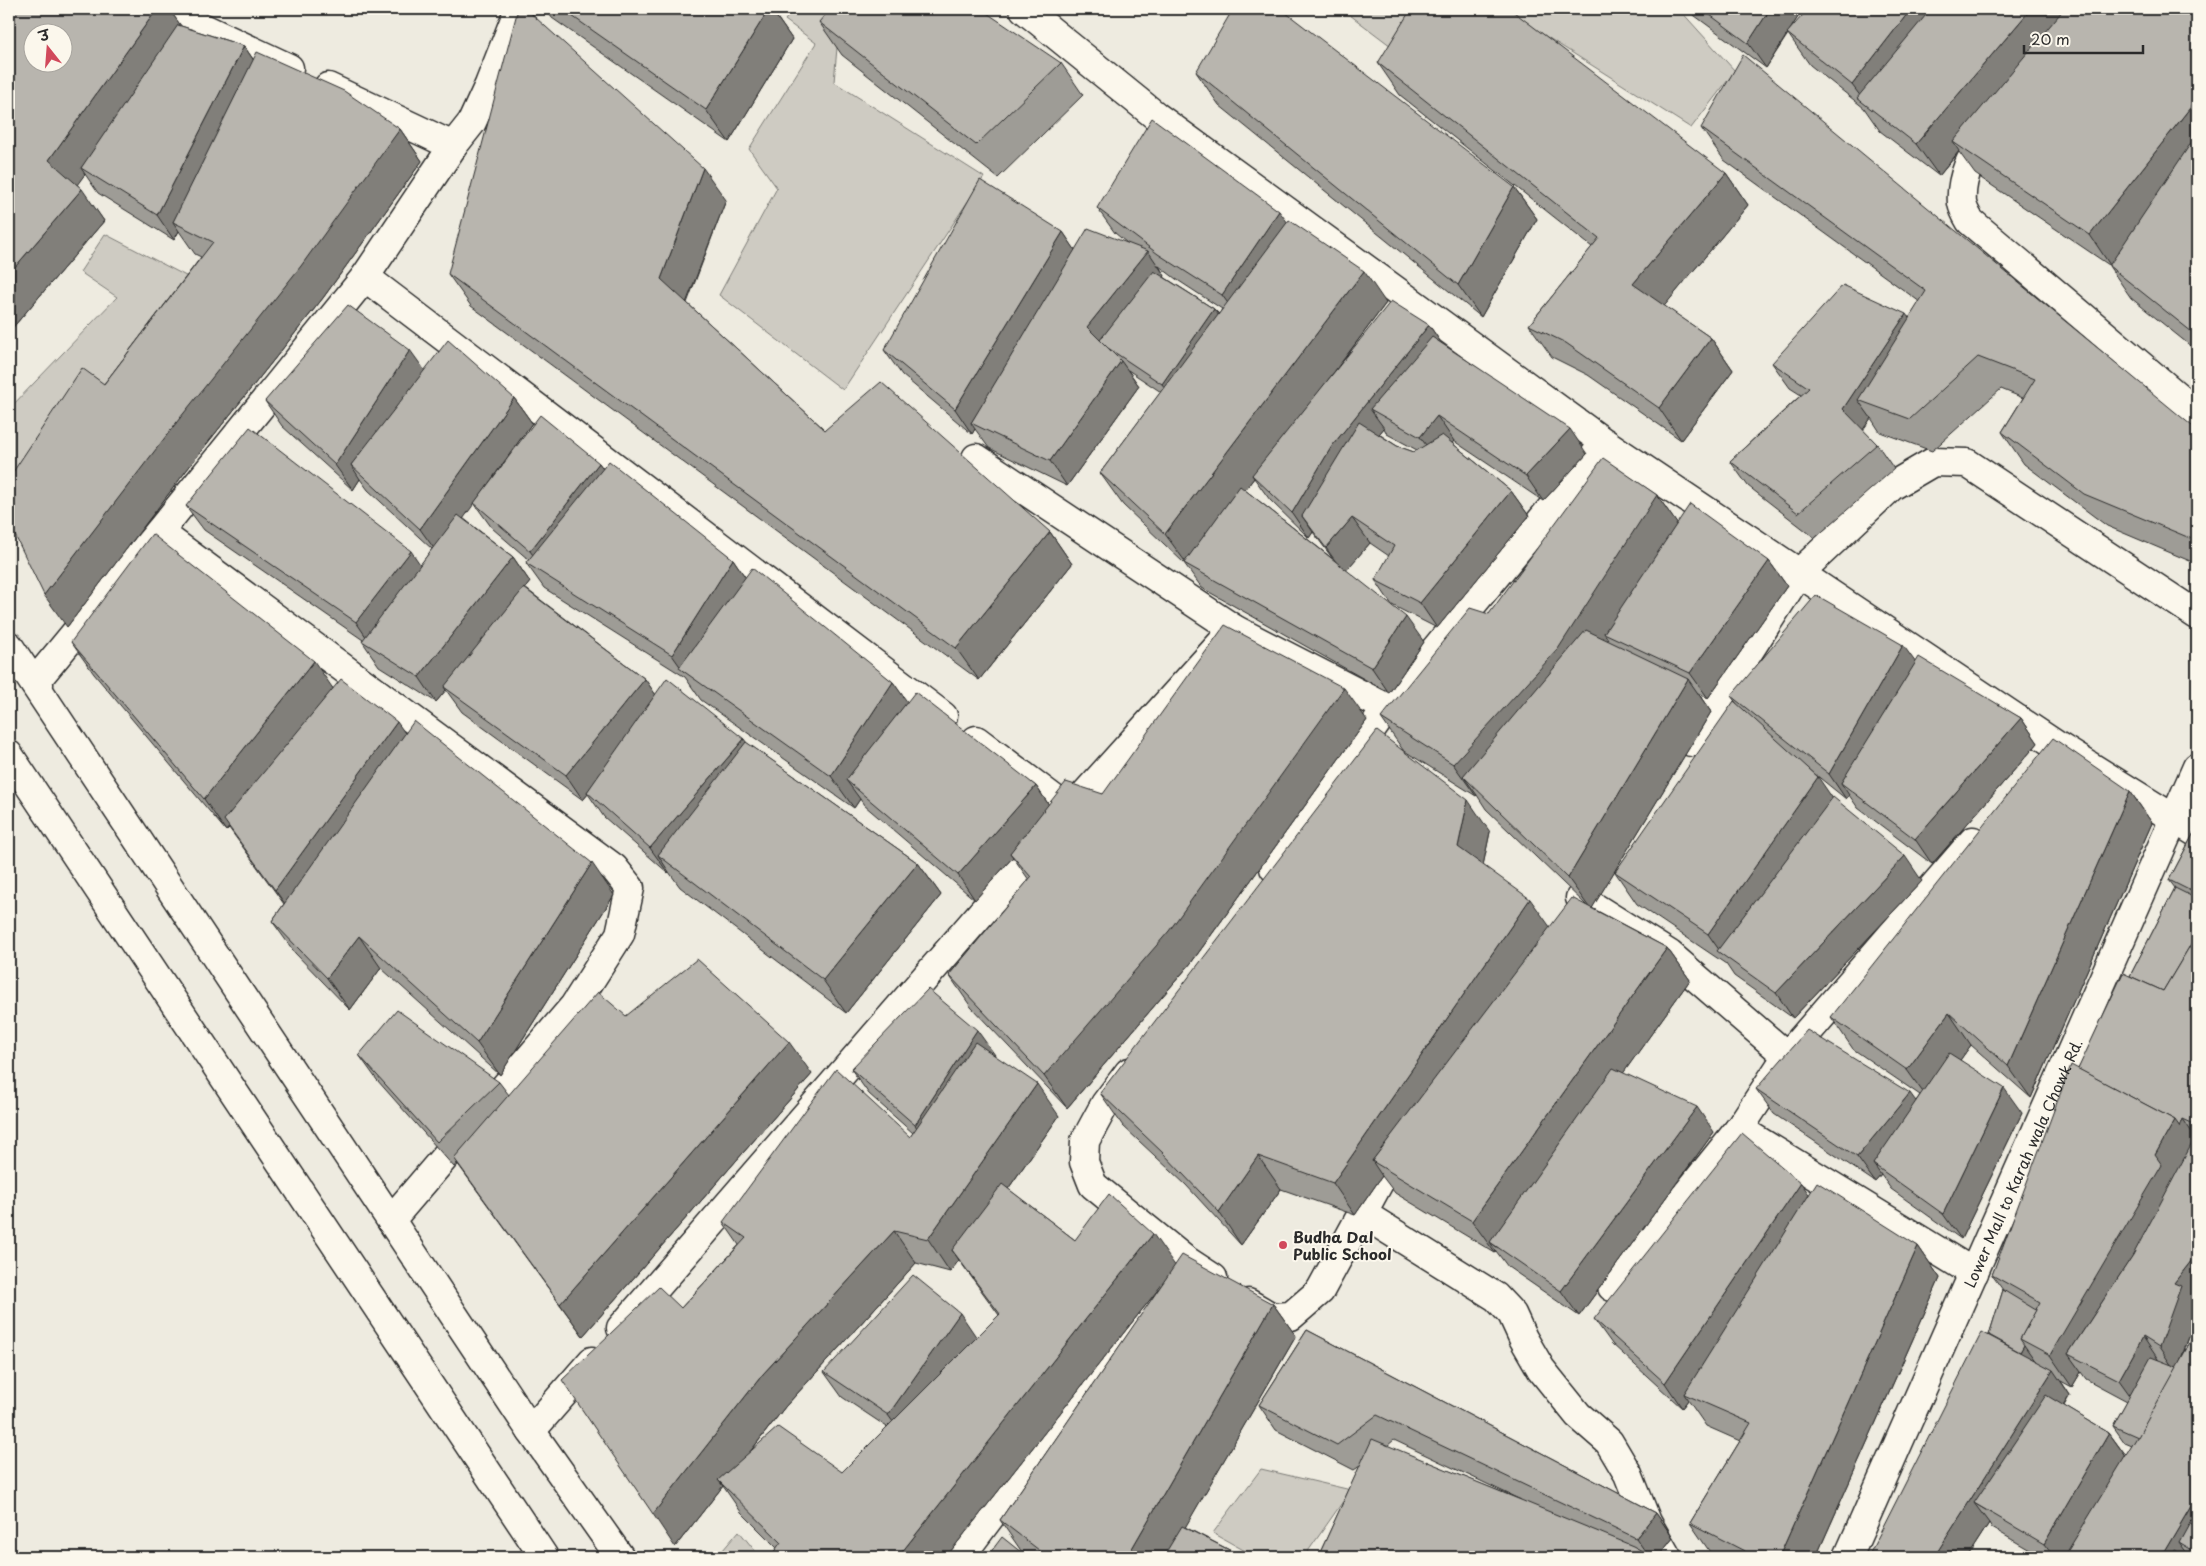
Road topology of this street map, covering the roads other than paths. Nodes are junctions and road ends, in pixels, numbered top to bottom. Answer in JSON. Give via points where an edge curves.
{"nodes":[{"id":1,"x":163,"y":9,"type":"edge"},
{"id":2,"x":519,"y":9,"type":"edge"},
{"id":3,"x":1024,"y":9,"type":"edge"},
{"id":4,"x":2007,"y":114,"type":"edge"},
{"id":5,"x":453,"y":146,"type":"junction"},
{"id":6,"x":365,"y":277,"type":"junction"},
{"id":7,"x":2197,"y":413,"type":"edge"},
{"id":8,"x":1605,"y":443,"type":"junction"},
{"id":9,"x":976,"y":458,"type":"dead end"},
{"id":10,"x":159,"y":532,"type":"junction"},
{"id":11,"x":1799,"y":573,"type":"junction"},
{"id":12,"x":2197,"y":615,"type":"edge"},
{"id":13,"x":1234,"y":629,"type":"junction"},
{"id":14,"x":9,"y":646,"type":"edge"},
{"id":15,"x":36,"y":684,"type":"junction"},
{"id":16,"x":1387,"y":708,"type":"junction"},
{"id":17,"x":2056,"y":745,"type":"junction"},
{"id":18,"x":9,"y":756,"type":"edge"},
{"id":19,"x":1679,"y":760,"type":"dead end"},
{"id":20,"x":2036,"y":767,"type":"edge"},
{"id":21,"x":2197,"y":767,"type":"edge"},
{"id":22,"x":1070,"y":812,"type":"junction"},
{"id":23,"x":1992,"y":819,"type":"edge"},
{"id":24,"x":2186,"y":826,"type":"edge"},
{"id":25,"x":1597,"y":877,"type":"dead end"},
{"id":26,"x":1262,"y":885,"type":"edge"},
{"id":27,"x":1143,"y":1054,"type":"edge"},
{"id":28,"x":1787,"y":1056,"type":"junction"},
{"id":29,"x":1414,"y":1122,"type":"edge"},
{"id":30,"x":1739,"y":1129,"type":"junction"},
{"id":31,"x":1363,"y":1214,"type":"junction"},
{"id":32,"x":391,"y":1220,"type":"junction"},
{"id":33,"x":1184,"y":1259,"type":"junction"},
{"id":34,"x":1974,"y":1273,"type":"junction"},
{"id":35,"x":1612,"y":1287,"type":"dead end"},
{"id":36,"x":531,"y":1432,"type":"junction"},
{"id":37,"x":544,"y":1557,"type":"edge"},
{"id":38,"x":620,"y":1557,"type":"edge"},
{"id":39,"x":960,"y":1557,"type":"edge"},
{"id":40,"x":1667,"y":1557,"type":"edge"},
{"id":41,"x":1848,"y":1557,"type":"edge"}],
"edges":[{"from":1,"to":5,"type":"street"},
{"from":2,"to":5,"type":"street","via":[[472,122]]},
{"from":3,"to":8,"type":"street","via":[[1156,116]]},
{"from":4,"to":7,"type":"street","via":[[1980,142],[1963,182],[1962,205],[1970,221]]},
{"from":5,"to":6,"type":"street"},
{"from":6,"to":10,"type":"street"},
{"from":6,"to":22,"type":"street"},
{"from":8,"to":11,"type":"street"},
{"from":8,"to":16,"type":"street"},
{"from":9,"to":13,"type":"street"},
{"from":10,"to":15,"type":"street"},
{"from":10,"to":32,"type":"street","via":[[614,868],[630,888],[620,934],[574,1006]]},
{"from":11,"to":12,"type":"street","via":[[1892,486],[1933,462],[1967,463]]},
{"from":11,"to":17,"type":"street"},
{"from":11,"to":19,"type":"street"},
{"from":13,"to":16,"type":"street"},
{"from":13,"to":22,"type":"street"},
{"from":14,"to":15,"type":"street"},
{"from":15,"to":32,"type":"street"},
{"from":16,"to":26,"type":"street"},
{"from":17,"to":20,"type":"street"},
{"from":17,"to":24,"type":"street"},
{"from":18,"to":37,"type":"street"},
{"from":21,"to":24,"type":"street","name":"Lower Mall to Karah wala Chowk Rd."},
{"from":22,"to":36,"type":"street"},
{"from":23,"to":28,"type":"street"},
{"from":24,"to":34,"type":"street","name":"Lower Mall to Karah wala Chowk Rd."},
{"from":25,"to":28,"type":"street","via":[[1572,907],[1669,954]]},
{"from":27,"to":33,"type":"street","via":[[1105,1104],[1085,1141],[1084,1162],[1094,1185]]},
{"from":28,"to":30,"type":"street"},
{"from":29,"to":31,"type":"street"},
{"from":30,"to":34,"type":"street"},
{"from":30,"to":35,"type":"street"},
{"from":31,"to":33,"type":"street","via":[[1320,1291],[1291,1316],[1272,1317]]},
{"from":31,"to":40,"type":"street","via":[[1496,1297],[1512,1314],[1540,1369],[1578,1416],[1609,1442],[1628,1474],[1647,1522]]},
{"from":32,"to":36,"type":"street"},
{"from":33,"to":39,"type":"street"},
{"from":34,"to":41,"type":"street","name":"Lower Mall to Karah wala Chowk Rd."},
{"from":36,"to":38,"type":"street"}]}
